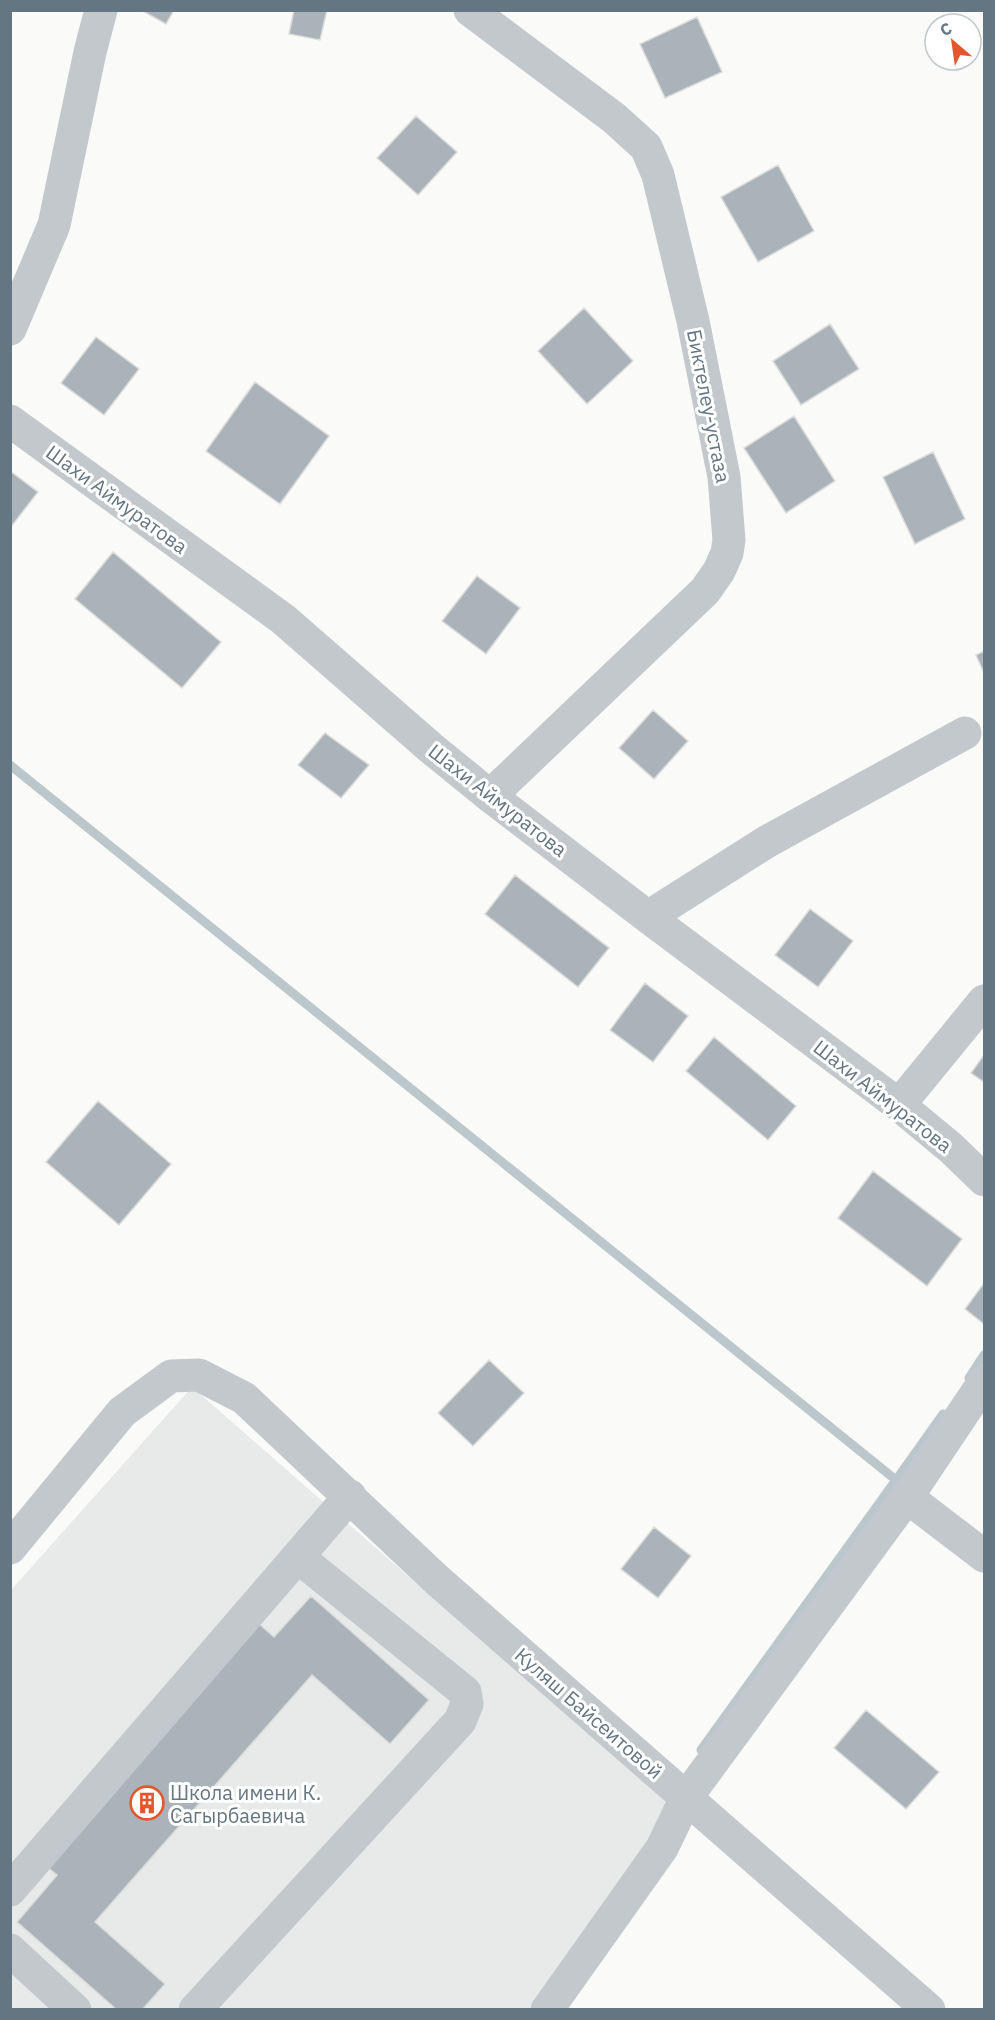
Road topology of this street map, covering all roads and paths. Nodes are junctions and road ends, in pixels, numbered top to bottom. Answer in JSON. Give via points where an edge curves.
{"nodes":[{"id":1,"x":101,"y":10,"type":"edge"},
{"id":2,"x":470,"y":10,"type":"edge"},
{"id":3,"x":10,"y":329,"type":"edge"},
{"id":4,"x":10,"y":421,"type":"edge"},
{"id":5,"x":965,"y":733,"type":"dead end"},
{"id":6,"x":490,"y":796,"type":"junction"},
{"id":7,"x":648,"y":917,"type":"junction"},
{"id":8,"x":984,"y":1001,"type":"edge"},
{"id":9,"x":898,"y":1105,"type":"junction"},
{"id":10,"x":984,"y":1180,"type":"edge"},
{"id":11,"x":984,"y":1382,"type":"edge"},
{"id":12,"x":350,"y":1496,"type":"junction"},
{"id":13,"x":907,"y":1497,"type":"junction"},
{"id":14,"x":10,"y":1548,"type":"edge"},
{"id":15,"x":984,"y":1556,"type":"edge"},
{"id":16,"x":298,"y":1557,"type":"junction"},
{"id":17,"x":686,"y":1798,"type":"junction"},
{"id":18,"x":10,"y":1890,"type":"edge"},
{"id":19,"x":10,"y":1950,"type":"edge"},
{"id":20,"x":75,"y":2010,"type":"edge"},
{"id":21,"x":195,"y":2010,"type":"edge"},
{"id":22,"x":547,"y":2010,"type":"edge"},
{"id":23,"x":929,"y":2010,"type":"edge"}],
"edges":[{"from":1,"to":3,"type":"street","via":[[54,225]]},
{"from":2,"to":6,"type":"street","name":"Биктелеу-устаза","via":[[614,118],[646,147],[658,175],[693,321],[724,477],[729,540],[727,553],[705,591]]},
{"from":4,"to":6,"type":"street","name":"Шахи Аймуратова","via":[[283,619]]},
{"from":5,"to":7,"type":"street","via":[[768,841]]},
{"from":6,"to":7,"type":"street","name":"Шахи Аймуратова"},
{"from":7,"to":9,"type":"street","name":"Шахи Аймуратова"},
{"from":8,"to":9,"type":"street"},
{"from":9,"to":10,"type":"street","name":"Шахи Аймуратова"},
{"from":11,"to":13,"type":"street"},
{"from":12,"to":14,"type":"street","name":"Куляш Байсеитовой","via":[[244,1398],[199,1375],[171,1376],[122,1412]]},
{"from":12,"to":16,"type":"street"},
{"from":12,"to":17,"type":"street","name":"Куляш Байсеитовой","via":[[437,1580]]},
{"from":13,"to":15,"type":"street"},
{"from":13,"to":17,"type":"street"},
{"from":16,"to":18,"type":"street"},
{"from":16,"to":21,"type":"street","via":[[465,1692],[467,1704],[460,1721]]},
{"from":17,"to":22,"type":"street","via":[[662,1848]]},
{"from":17,"to":23,"type":"street","name":"Куляш Байсеитовой"},
{"from":19,"to":20,"type":"street"}]}
